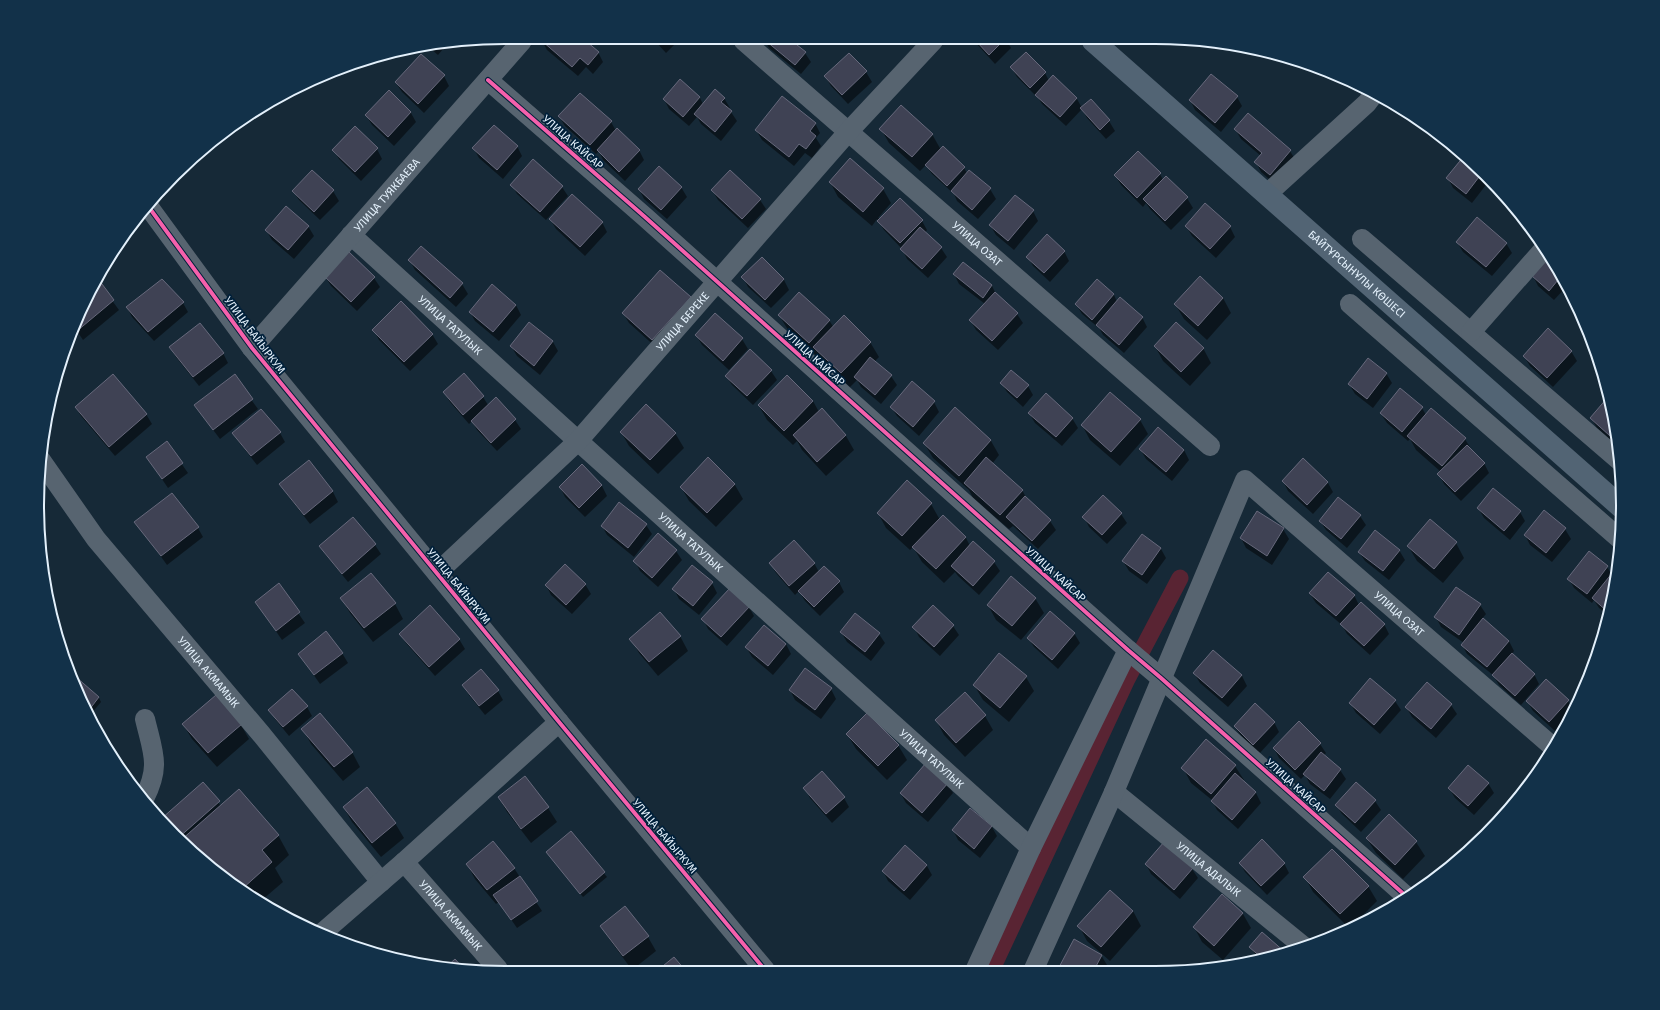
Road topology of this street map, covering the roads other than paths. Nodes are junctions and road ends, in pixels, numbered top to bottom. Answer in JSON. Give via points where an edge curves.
{"nodes":[{"id":1,"x":519,"y":44,"type":"edge"},
{"id":2,"x":747,"y":44,"type":"edge"},
{"id":3,"x":930,"y":44,"type":"edge"},
{"id":4,"x":1099,"y":44,"type":"edge"},
{"id":5,"x":488,"y":80,"type":"junction"},
{"id":6,"x":1371,"y":98,"type":"edge"},
{"id":7,"x":848,"y":132,"type":"junction"},
{"id":8,"x":1267,"y":194,"type":"junction"},
{"id":9,"x":151,"y":210,"type":"edge"},
{"id":10,"x":351,"y":235,"type":"junction"},
{"id":11,"x":1362,"y":239,"type":"dead end"},
{"id":12,"x":1540,"y":253,"type":"edge"},
{"id":13,"x":717,"y":283,"type":"junction"},
{"id":14,"x":1350,"y":304,"type":"dead end"},
{"id":15,"x":1472,"y":332,"type":"junction"},
{"id":16,"x":252,"y":348,"type":"junction"},
{"id":17,"x":578,"y":441,"type":"junction"},
{"id":18,"x":1210,"y":446,"type":"dead end"},
{"id":19,"x":1613,"y":455,"type":"edge"},
{"id":20,"x":46,"y":467,"type":"edge"},
{"id":21,"x":1616,"y":503,"type":"edge"},
{"id":22,"x":1615,"y":535,"type":"edge"},
{"id":23,"x":437,"y":573,"type":"junction"},
{"id":24,"x":1128,"y":650,"type":"junction"},
{"id":25,"x":1158,"y":675,"type":"junction"},
{"id":26,"x":145,"y":719,"type":"dead end"},
{"id":27,"x":558,"y":722,"type":"junction"},
{"id":28,"x":1549,"y":744,"type":"edge"},
{"id":29,"x":1114,"y":792,"type":"junction"},
{"id":30,"x":146,"y":794,"type":"edge"},
{"id":31,"x":1031,"y":848,"type":"junction"},
{"id":32,"x":404,"y":862,"type":"junction"},
{"id":33,"x":381,"y":882,"type":"junction"},
{"id":34,"x":1403,"y":893,"type":"edge"},
{"id":35,"x":326,"y":930,"type":"edge"},
{"id":36,"x":1299,"y":943,"type":"edge"},
{"id":37,"x":495,"y":966,"type":"edge"},
{"id":38,"x":762,"y":966,"type":"edge"},
{"id":39,"x":977,"y":966,"type":"edge"},
{"id":40,"x":1035,"y":966,"type":"edge"}],
"edges":[{"from":1,"to":5,"type":"street","name":"УЛИЦА ТУЯКБАЕВА"},
{"from":2,"to":7,"type":"street","name":"УЛИЦА ОЗАТ"},
{"from":3,"to":7,"type":"street","name":"УЛИЦА БЕРЕКЕ"},
{"from":4,"to":8,"type":"main road","name":"БАЙТҰРСЫНҰЛЫ КӨШЕСІ"},
{"from":5,"to":10,"type":"street","name":"УЛИЦА ТУЯКБАЕВА"},
{"from":5,"to":13,"type":"street","name":"УЛИЦА КАЙСАР"},
{"from":6,"to":8,"type":"street"},
{"from":7,"to":13,"type":"street","name":"УЛИЦА БЕРЕКЕ"},
{"from":7,"to":18,"type":"street","name":"УЛИЦА ОЗАТ"},
{"from":8,"to":21,"type":"main road","name":"БАЙТҰРСЫНҰЛЫ КӨШЕСІ"},
{"from":9,"to":16,"type":"street","name":"УЛИЦА БАЙЫРКУМ"},
{"from":10,"to":16,"type":"street","name":"УЛИЦА ТУЯКБАЕВА"},
{"from":10,"to":17,"type":"street","name":"УЛИЦА ТАТУЛЫК"},
{"from":11,"to":15,"type":"street"},
{"from":12,"to":15,"type":"street"},
{"from":13,"to":17,"type":"street","name":"УЛИЦА БЕРЕКЕ"},
{"from":13,"to":24,"type":"street","name":"УЛИЦА КАЙСАР"},
{"from":14,"to":22,"type":"street"},
{"from":15,"to":19,"type":"street"},
{"from":16,"to":23,"type":"street","name":"УЛИЦА БАЙЫРКУМ"},
{"from":17,"to":23,"type":"street","name":"УЛИЦА БЕРЕКЕ"},
{"from":17,"to":31,"type":"street","name":"УЛИЦА ТАТУЛЫК"},
{"from":20,"to":33,"type":"street","name":"УЛИЦА АКМАМЫК","via":[[96,538],[262,735]]},
{"from":23,"to":27,"type":"street","name":"УЛИЦА БАЙЫРКУМ"},
{"from":24,"to":25,"type":"street","name":"УЛИЦА КАЙСАР"},
{"from":24,"to":31,"type":"street"},
{"from":25,"to":28,"type":"street","name":"УЛИЦА ОЗАТ","via":[[1245,480]]},
{"from":25,"to":29,"type":"street"},
{"from":25,"to":34,"type":"street","name":"УЛИЦА КАЙСАР"},
{"from":26,"to":30,"type":"street","via":[[155,760],[154,774]]},
{"from":27,"to":32,"type":"street"},
{"from":27,"to":38,"type":"street","name":"УЛИЦА БАЙЫРКУМ"},
{"from":29,"to":36,"type":"street","name":"УЛИЦА АДАЛЫК"},
{"from":29,"to":40,"type":"street"},
{"from":31,"to":39,"type":"street"},
{"from":32,"to":33,"type":"street"},
{"from":32,"to":37,"type":"street","name":"УЛИЦА АКМАМЫК"},
{"from":33,"to":35,"type":"street"}]}
